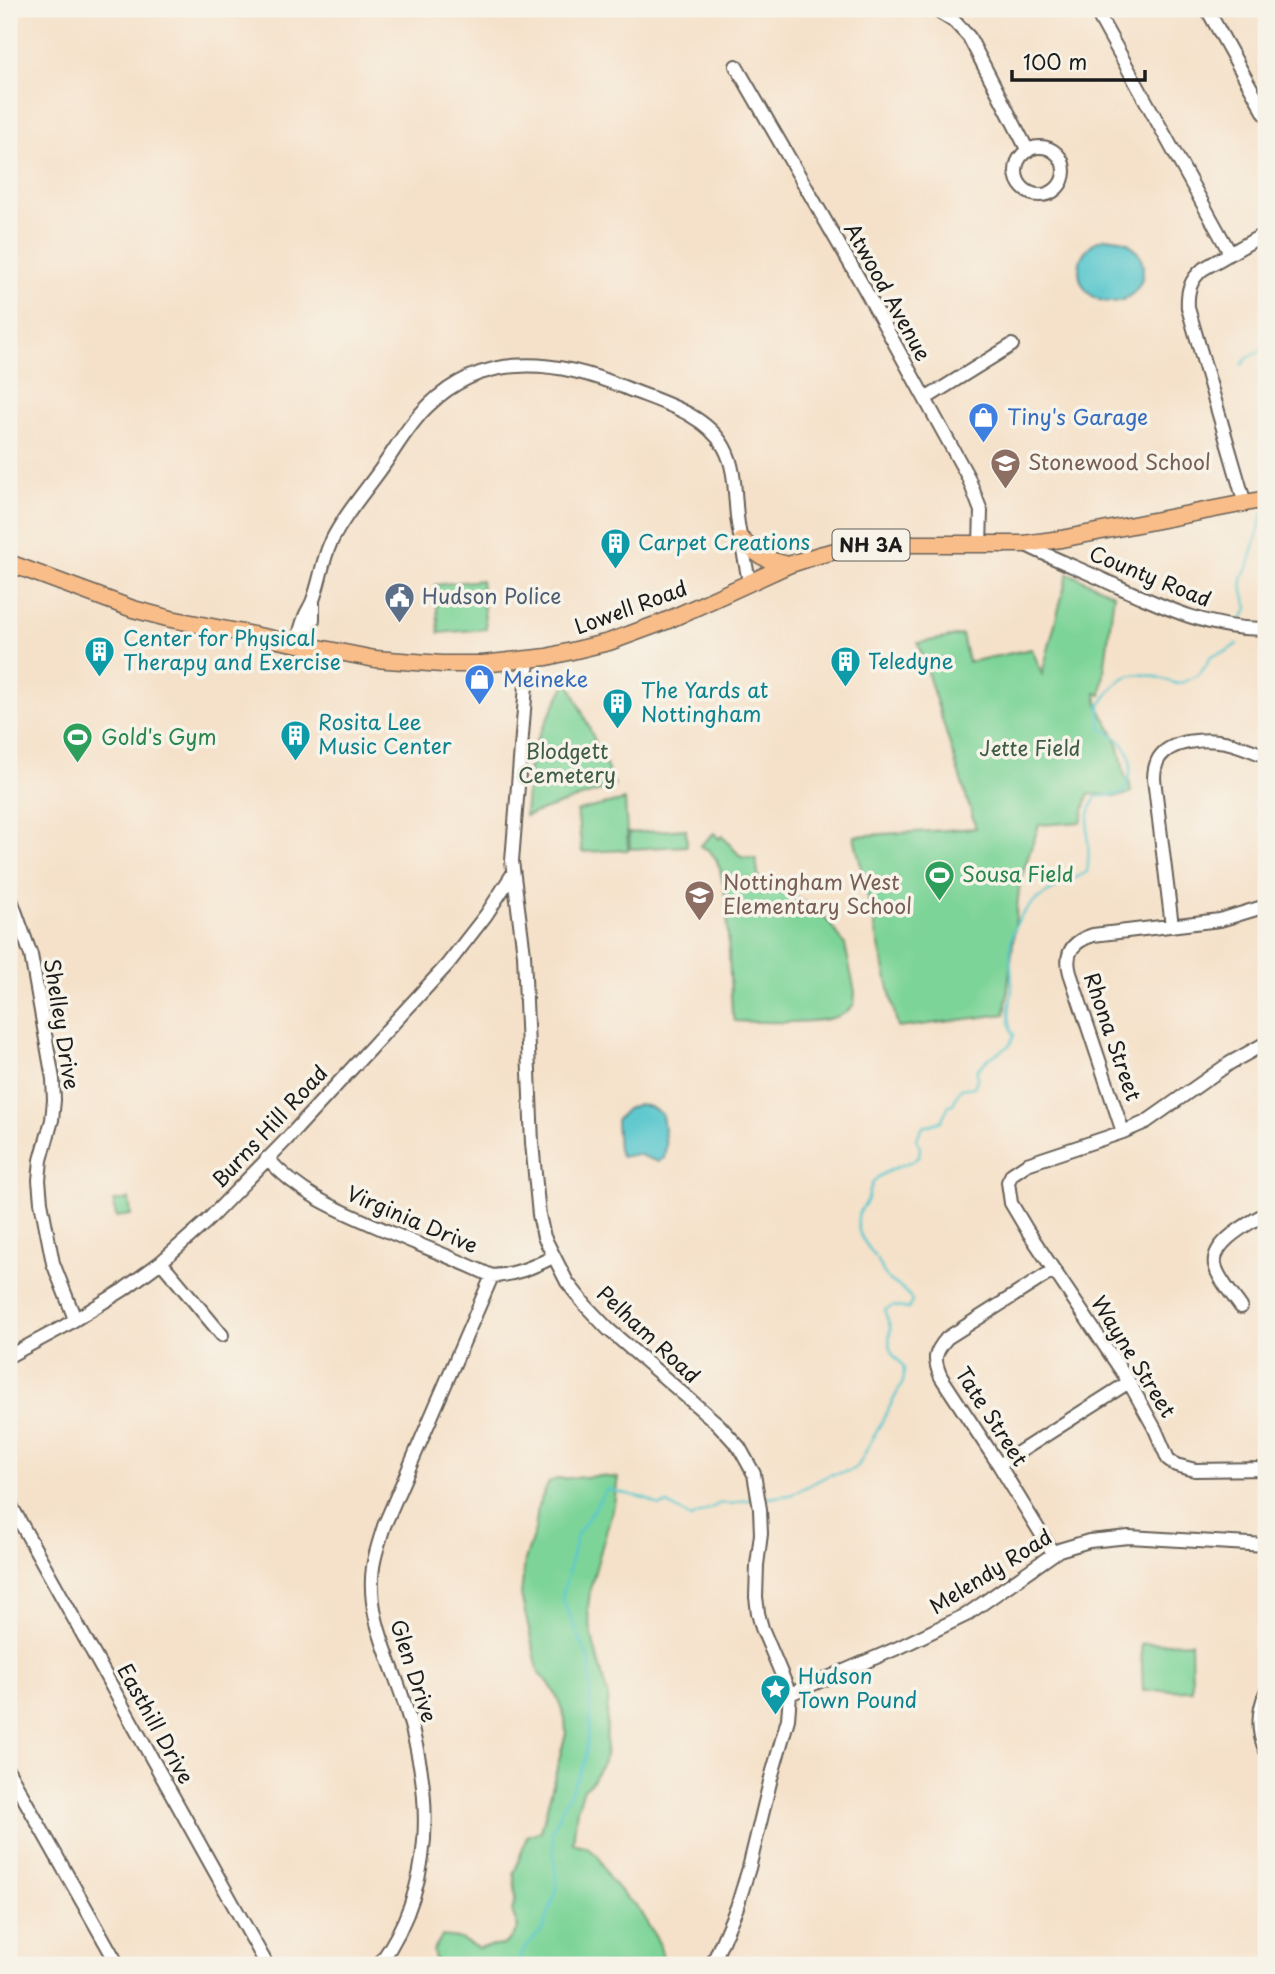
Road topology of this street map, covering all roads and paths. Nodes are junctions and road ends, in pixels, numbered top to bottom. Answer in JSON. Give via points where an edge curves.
{"nodes":[{"id":1,"x":934,"y":9,"type":"edge"},
{"id":2,"x":1095,"y":9,"type":"edge"},
{"id":3,"x":1207,"y":9,"type":"edge"},
{"id":4,"x":736,"y":66,"type":"dead end"},
{"id":5,"x":1266,"y":115,"type":"edge"},
{"id":6,"x":1028,"y":151,"type":"dead end"},
{"id":7,"x":1266,"y":233,"type":"edge"},
{"id":8,"x":1230,"y":253,"type":"junction"},
{"id":9,"x":1012,"y":345,"type":"dead end"},
{"id":10,"x":925,"y":399,"type":"junction"},
{"id":11,"x":1266,"y":499,"type":"edge"},
{"id":12,"x":1245,"y":504,"type":"junction"},
{"id":13,"x":742,"y":540,"type":"junction"},
{"id":14,"x":1024,"y":544,"type":"junction"},
{"id":15,"x":981,"y":545,"type":"junction"},
{"id":16,"x":9,"y":563,"type":"edge"},
{"id":17,"x":788,"y":565,"type":"junction"},
{"id":18,"x":749,"y":582,"type":"junction"},
{"id":19,"x":1266,"y":629,"type":"edge"},
{"id":20,"x":302,"y":645,"type":"junction"},
{"id":21,"x":528,"y":660,"type":"junction"},
{"id":22,"x":1266,"y":756,"type":"edge"},
{"id":23,"x":512,"y":875,"type":"junction"},
{"id":24,"x":9,"y":894,"type":"edge"},
{"id":25,"x":1266,"y":906,"type":"edge"},
{"id":26,"x":1172,"y":926,"type":"junction"},
{"id":27,"x":9,"y":933,"type":"edge"},
{"id":28,"x":25,"y":939,"type":"junction"},
{"id":29,"x":1266,"y":1043,"type":"edge"},
{"id":30,"x":1123,"y":1132,"type":"junction"},
{"id":31,"x":267,"y":1158,"type":"junction"},
{"id":32,"x":1266,"y":1213,"type":"edge"},
{"id":33,"x":553,"y":1257,"type":"junction"},
{"id":34,"x":161,"y":1262,"type":"junction"},
{"id":35,"x":1054,"y":1270,"type":"junction"},
{"id":36,"x":492,"y":1276,"type":"junction"},
{"id":37,"x":1241,"y":1307,"type":"dead end"},
{"id":38,"x":75,"y":1319,"type":"junction"},
{"id":39,"x":222,"y":1335,"type":"dead end"},
{"id":40,"x":9,"y":1356,"type":"edge"},
{"id":41,"x":1129,"y":1382,"type":"junction"},
{"id":42,"x":999,"y":1465,"type":"junction"},
{"id":43,"x":1266,"y":1469,"type":"edge"},
{"id":44,"x":9,"y":1502,"type":"edge"},
{"id":45,"x":1266,"y":1545,"type":"edge"},
{"id":46,"x":1053,"y":1553,"type":"junction"},
{"id":47,"x":1266,"y":1692,"type":"edge"},
{"id":48,"x":790,"y":1694,"type":"junction"},
{"id":49,"x":1266,"y":1751,"type":"edge"},
{"id":50,"x":9,"y":1772,"type":"edge"},
{"id":51,"x":118,"y":1965,"type":"edge"},
{"id":52,"x":267,"y":1965,"type":"edge"},
{"id":53,"x":379,"y":1965,"type":"edge"},
{"id":54,"x":712,"y":1965,"type":"edge"}],
"edges":[{"from":1,"to":6,"type":"street","via":[[970,37]]},
{"from":2,"to":8,"type":"street"},
{"from":3,"to":5,"type":"street"},
{"from":4,"to":10,"type":"street","name":"Atwood Avenue"},
{"from":7,"to":8,"type":"street"},
{"from":8,"to":12,"type":"street","via":[[1195,276],[1187,297]]},
{"from":9,"to":10,"type":"street"},
{"from":10,"to":15,"type":"street","name":"Atwood Avenue","via":[[977,497]]},
{"from":11,"to":12,"type":"main road","name":"Lowell Road","number":"NH 3A"},
{"from":12,"to":14,"type":"main road","name":"Lowell Road","number":"NH 3A"},
{"from":13,"to":17,"type":"main road","via":[[757,555]]},
{"from":13,"to":18,"type":"street"},
{"from":13,"to":20,"type":"street","via":[[731,463],[723,444],[701,422],[578,371],[537,365],[486,371],[433,401],[412,423],[336,534],[304,618]]},
{"from":14,"to":15,"type":"main road","name":"Lowell Road","number":"NH 3A"},
{"from":14,"to":19,"type":"street","name":"County Road","via":[[1189,617],[1224,626]]},
{"from":15,"to":17,"type":"main road","name":"Lowell Road","number":"NH 3A","via":[[852,547]]},
{"from":16,"to":20,"type":"main road","name":"Lowell Road","number":"NH 3A","via":[[148,614]]},
{"from":17,"to":18,"type":"main road","name":"Lowell Road","number":"NH 3A"},
{"from":18,"to":21,"type":"main road","name":"Lowell Road","number":"NH 3A","via":[[625,637]]},
{"from":20,"to":21,"type":"main road","name":"Lowell Road","number":"NH 3A","via":[[417,663]]},
{"from":21,"to":23,"type":"street","name":"Pelham Road"},
{"from":22,"to":26,"type":"street","via":[[1213,740],[1173,747],[1158,760],[1154,779]]},
{"from":23,"to":31,"type":"street","name":"Burns Hill Road","via":[[447,965]]},
{"from":23,"to":33,"type":"street","name":"Pelham Road","via":[[524,954],[538,1215]]},
{"from":24,"to":28,"type":"street","name":"Shelley Drive"},
{"from":25,"to":26,"type":"street","via":[[1220,920]]},
{"from":26,"to":30,"type":"street","name":"Rhona Street","via":[[1093,935],[1075,944],[1069,953],[1067,964]]},
{"from":27,"to":28,"type":"street","name":"Shelley Drive"},
{"from":28,"to":38,"type":"street","name":"Shelley Drive","via":[[53,1079],[52,1121],[38,1180],[53,1263]]},
{"from":29,"to":30,"type":"street","via":[[1146,1122]]},
{"from":30,"to":35,"type":"street","name":"Wayne Street","via":[[1012,1174],[1008,1182],[1011,1203]]},
{"from":31,"to":34,"type":"street","name":"Burns Hill Road"},
{"from":31,"to":36,"type":"street","name":"Virginia Drive","via":[[281,1174],[332,1208]]},
{"from":32,"to":37,"type":"street","via":[[1217,1250],[1215,1264],[1220,1276]]},
{"from":33,"to":36,"type":"street","name":"Virginia Drive","via":[[521,1272]]},
{"from":33,"to":48,"type":"street","name":"Pelham Road","via":[[594,1314],[718,1424],[739,1447],[754,1474],[761,1534],[758,1613]]},
{"from":34,"to":38,"type":"street","name":"Burns Hill Road"},
{"from":34,"to":39,"type":"street"},
{"from":35,"to":41,"type":"street","name":"Wayne Street"},
{"from":35,"to":42,"type":"street","name":"Tate Street","via":[[947,1338],[936,1354],[941,1377]]},
{"from":36,"to":53,"type":"street","name":"Glen Drive","via":[[384,1526],[373,1566],[372,1607],[416,1744],[425,1827],[416,1889],[401,1928]]},
{"from":38,"to":40,"type":"street","name":"Burns Hill Road"},
{"from":41,"to":42,"type":"street"},
{"from":41,"to":43,"type":"street","name":"Wayne Street","via":[[1168,1459],[1176,1465],[1206,1470]]},
{"from":42,"to":46,"type":"street","name":"Tate Street"},
{"from":44,"to":52,"type":"street","name":"Easthill Drive"},
{"from":45,"to":46,"type":"street","name":"Melendy Road","via":[[1129,1537],[1089,1541]]},
{"from":46,"to":48,"type":"street","name":"Melendy Road","via":[[966,1615]]},
{"from":47,"to":49,"type":"street","via":[[1259,1724]]},
{"from":48,"to":54,"type":"street","via":[[788,1719],[749,1868]]},
{"from":50,"to":51,"type":"street"}]}
